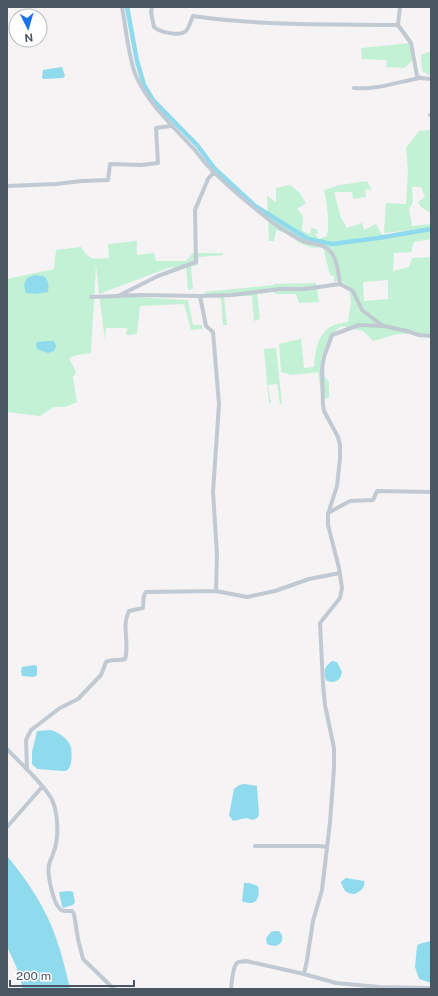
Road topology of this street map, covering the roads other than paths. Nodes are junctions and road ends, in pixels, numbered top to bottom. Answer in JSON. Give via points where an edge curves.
{"nodes":[{"id":1,"x":122,"y":7,"type":"edge"},
{"id":2,"x":152,"y":7,"type":"edge"},
{"id":3,"x":400,"y":7,"type":"edge"},
{"id":4,"x":398,"y":25,"type":"junction"},
{"id":5,"x":421,"y":78,"type":"junction"},
{"id":6,"x":431,"y":79,"type":"edge"},
{"id":7,"x":354,"y":88,"type":"dead end"},
{"id":8,"x":171,"y":126,"type":"junction"},
{"id":9,"x":214,"y":172,"type":"junction"},
{"id":10,"x":7,"y":186,"type":"edge"},
{"id":11,"x":340,"y":284,"type":"junction"},
{"id":12,"x":118,"y":296,"type":"junction"},
{"id":13,"x":200,"y":296,"type":"junction"},
{"id":14,"x":91,"y":297,"type":"dead end"},
{"id":15,"x":384,"y":326,"type":"junction"},
{"id":16,"x":431,"y":336,"type":"edge"},
{"id":17,"x":431,"y":492,"type":"edge"},
{"id":18,"x":328,"y":514,"type":"junction"},
{"id":19,"x":340,"y":573,"type":"junction"},
{"id":20,"x":216,"y":591,"type":"junction"},
{"id":21,"x":7,"y":749,"type":"edge"},
{"id":22,"x":27,"y":770,"type":"junction"},
{"id":23,"x":42,"y":787,"type":"junction"},
{"id":24,"x":7,"y":827,"type":"edge"},
{"id":25,"x":254,"y":846,"type":"dead end"},
{"id":26,"x":327,"y":847,"type":"junction"},
{"id":27,"x":304,"y":974,"type":"junction"},
{"id":28,"x":431,"y":988,"type":"edge"},
{"id":29,"x":114,"y":989,"type":"edge"},
{"id":30,"x":231,"y":989,"type":"edge"}],
"edges":[{"from":1,"to":8,"type":"street","via":[[136,75],[149,99]]},
{"from":2,"to":4,"type":"street","via":[[154,27],[166,33],[185,31],[193,16],[268,23]]},
{"from":3,"to":4,"type":"street"},
{"from":4,"to":5,"type":"street","via":[[411,43],[417,76]]},
{"from":5,"to":6,"type":"street"},
{"from":5,"to":7,"type":"street","via":[[377,88]]},
{"from":8,"to":9,"type":"street"},
{"from":8,"to":10,"type":"street","via":[[156,128],[158,163],[110,164],[108,180]]},
{"from":9,"to":11,"type":"street","via":[[272,222],[303,240],[323,246],[332,252]]},
{"from":9,"to":12,"type":"street","via":[[208,179],[195,210],[196,262],[158,276]]},
{"from":11,"to":13,"type":"street","via":[[306,289]]},
{"from":11,"to":15,"type":"street","via":[[353,290],[362,310]]},
{"from":12,"to":13,"type":"street"},
{"from":12,"to":14,"type":"street"},
{"from":13,"to":20,"type":"street","via":[[206,326],[213,332],[219,404],[213,492],[217,554]]},
{"from":15,"to":16,"type":"street"},
{"from":15,"to":18,"type":"street","via":[[359,325],[332,335],[324,357],[323,408],[340,445],[337,486]]},
{"from":17,"to":18,"type":"street","via":[[377,491],[373,500],[350,501]]},
{"from":18,"to":19,"type":"street","via":[[330,536]]},
{"from":19,"to":20,"type":"street","via":[[247,597]]},
{"from":19,"to":26,"type":"street","via":[[340,598],[320,623],[325,705],[334,748]]},
{"from":20,"to":22,"type":"street","via":[[146,592],[143,596],[143,608],[129,611],[126,616],[125,659],[106,662],[101,675],[78,699],[60,708],[31,730],[26,740]]},
{"from":21,"to":22,"type":"street"},
{"from":22,"to":23,"type":"street"},
{"from":23,"to":24,"type":"street"},
{"from":23,"to":29,"type":"street","via":[[54,803],[57,824],[56,844],[49,864],[57,904],[62,911],[72,911],[74,914],[83,959]]},
{"from":25,"to":26,"type":"street"},
{"from":26,"to":27,"type":"street","via":[[322,890],[313,921]]},
{"from":27,"to":28,"type":"street","via":[[336,983]]},
{"from":27,"to":30,"type":"street","via":[[240,962],[234,967]]}]}
